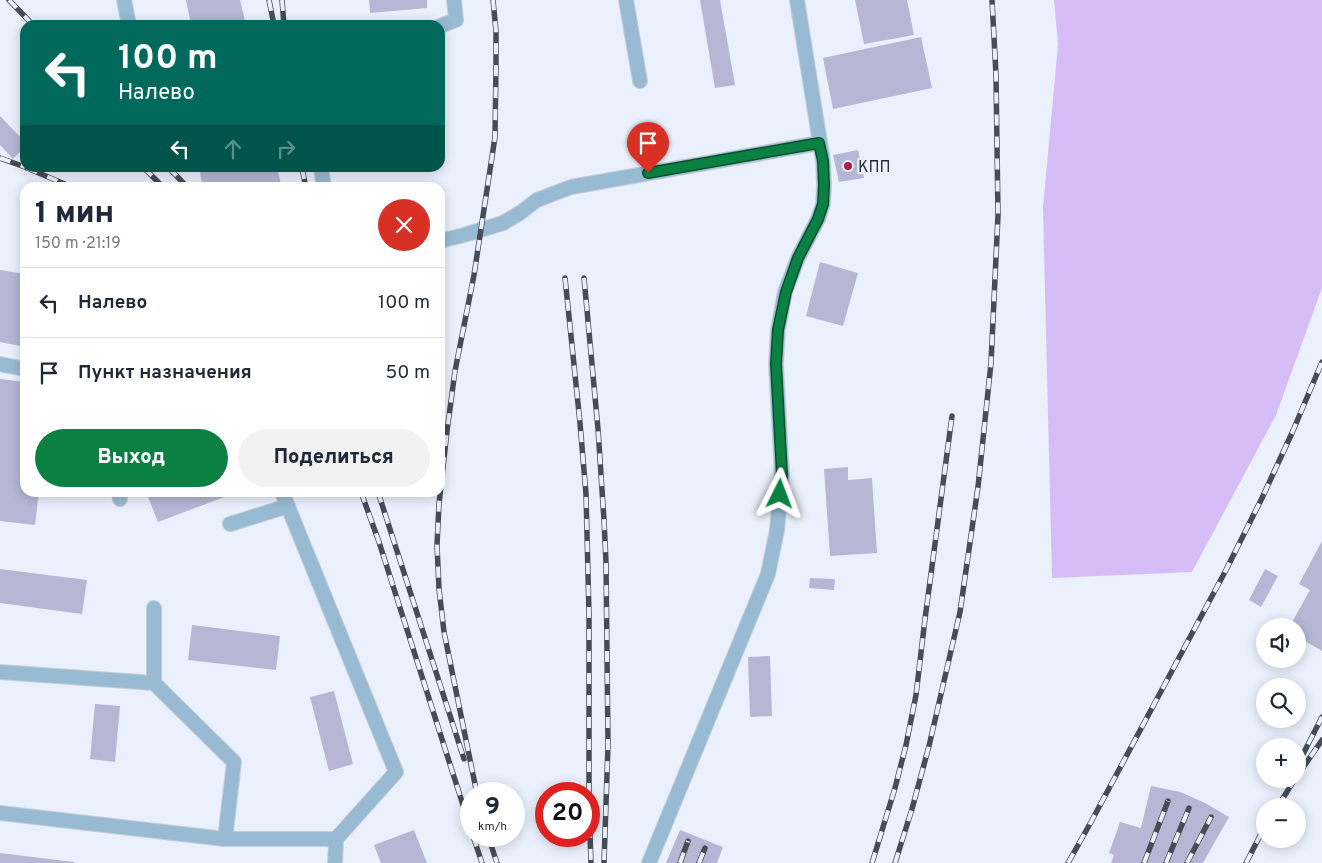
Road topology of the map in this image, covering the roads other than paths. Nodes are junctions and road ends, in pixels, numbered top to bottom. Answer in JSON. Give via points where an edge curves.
{"nodes":[{"id":1,"x":124,"y":0,"type":"edge"},
{"id":2,"x":454,"y":0,"type":"edge"},
{"id":3,"x":626,"y":0,"type":"edge"},
{"id":4,"x":797,"y":0,"type":"edge"},
{"id":5,"x":129,"y":20,"type":"edge"},
{"id":6,"x":445,"y":24,"type":"edge"},
{"id":7,"x":640,"y":81,"type":"dead end"},
{"id":8,"x":819,"y":143,"type":"junction"},
{"id":9,"x":445,"y":240,"type":"edge"},
{"id":10,"x":0,"y":364,"type":"edge"},
{"id":11,"x":20,"y":367,"type":"edge"},
{"id":12,"x":284,"y":497,"type":"edge"},
{"id":13,"x":288,"y":506,"type":"junction"},
{"id":14,"x":230,"y":524,"type":"dead end"},
{"id":15,"x":154,"y":608,"type":"dead end"},
{"id":16,"x":0,"y":672,"type":"edge"},
{"id":17,"x":154,"y":683,"type":"junction"},
{"id":18,"x":0,"y":813,"type":"edge"},
{"id":19,"x":225,"y":838,"type":"junction"},
{"id":20,"x":336,"y":839,"type":"junction"},
{"id":21,"x":335,"y":863,"type":"edge"},
{"id":22,"x":649,"y":863,"type":"edge"}],
"edges":[{"from":1,"to":5,"type":"lane"},
{"from":2,"to":6,"type":"lane","via":[[456,20]]},
{"from":3,"to":7,"type":"lane"},
{"from":4,"to":8,"type":"lane"},
{"from":8,"to":9,"type":"lane","via":[[571,187],[537,200],[503,222]]},
{"from":8,"to":22,"type":"lane","via":[[823,161],[823,204],[788,284],[778,330],[776,364],[782,475],[777,530],[768,574]]},
{"from":10,"to":11,"type":"lane"},
{"from":12,"to":13,"type":"lane"},
{"from":13,"to":14,"type":"lane"},
{"from":13,"to":20,"type":"lane","via":[[396,772]]},
{"from":15,"to":17,"type":"lane"},
{"from":16,"to":17,"type":"lane"},
{"from":17,"to":19,"type":"lane","via":[[234,762]]},
{"from":18,"to":19,"type":"lane"},
{"from":19,"to":20,"type":"lane"},
{"from":20,"to":21,"type":"lane"}]}
